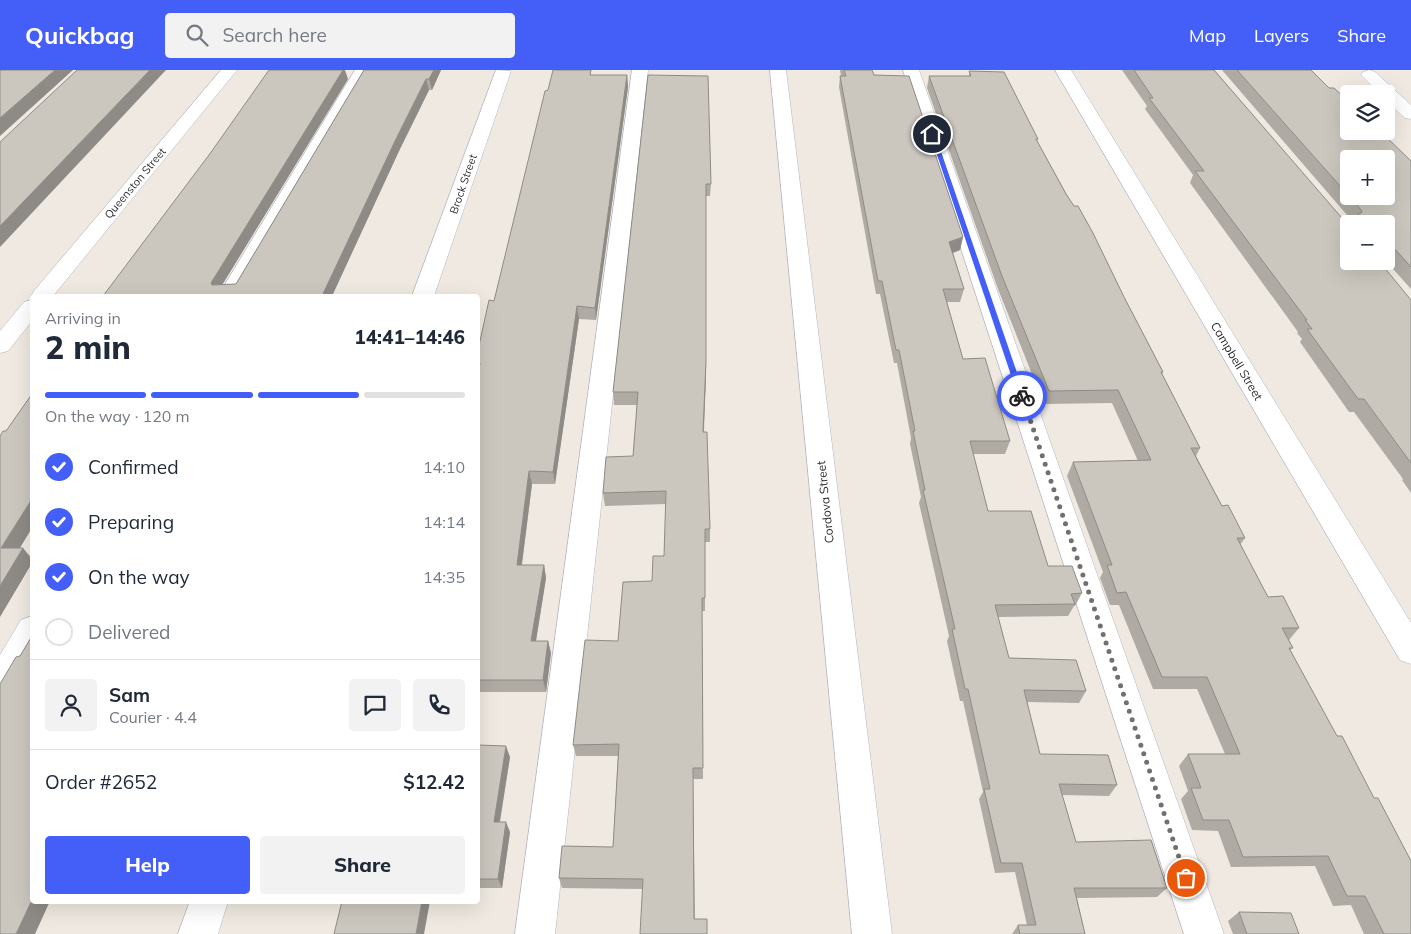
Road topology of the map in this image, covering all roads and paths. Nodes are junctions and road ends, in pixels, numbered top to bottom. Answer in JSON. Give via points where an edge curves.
{"nodes":[{"id":1,"x":229,"y":70,"type":"edge"},
{"id":2,"x":363,"y":70,"type":"edge"},
{"id":3,"x":503,"y":70,"type":"edge"},
{"id":4,"x":640,"y":70,"type":"edge"},
{"id":5,"x":778,"y":70,"type":"edge"},
{"id":6,"x":911,"y":70,"type":"edge"},
{"id":7,"x":1063,"y":70,"type":"edge"},
{"id":8,"x":1367,"y":73,"type":"edge"},
{"id":9,"x":1411,"y":114,"type":"edge"},
{"id":10,"x":44,"y":294,"type":"edge"},
{"id":11,"x":230,"y":294,"type":"edge"},
{"id":12,"x":425,"y":294,"type":"edge"},
{"id":13,"x":30,"y":309,"type":"edge"},
{"id":14,"x":0,"y":346,"type":"edge"},
{"id":15,"x":30,"y":632,"type":"edge"},
{"id":16,"x":1411,"y":651,"type":"edge"},
{"id":17,"x":0,"y":684,"type":"edge"},
{"id":18,"x":209,"y":904,"type":"edge"},
{"id":19,"x":198,"y":934,"type":"edge"},
{"id":20,"x":535,"y":934,"type":"edge"},
{"id":21,"x":872,"y":934,"type":"edge"},
{"id":22,"x":1204,"y":934,"type":"edge"}],
"edges":[{"from":1,"to":10,"type":"street","name":"Queenston Street"},
{"from":2,"to":11,"type":"street"},
{"from":3,"to":12,"type":"street","name":"Brock Street"},
{"from":4,"to":20,"type":"street"},
{"from":5,"to":21,"type":"street","name":"Cordova Street"},
{"from":6,"to":22,"type":"street"},
{"from":7,"to":16,"type":"street","name":"Campbell Street"},
{"from":8,"to":9,"type":"street"},
{"from":13,"to":14,"type":"street"},
{"from":15,"to":17,"type":"street"},
{"from":18,"to":19,"type":"street"}]}
